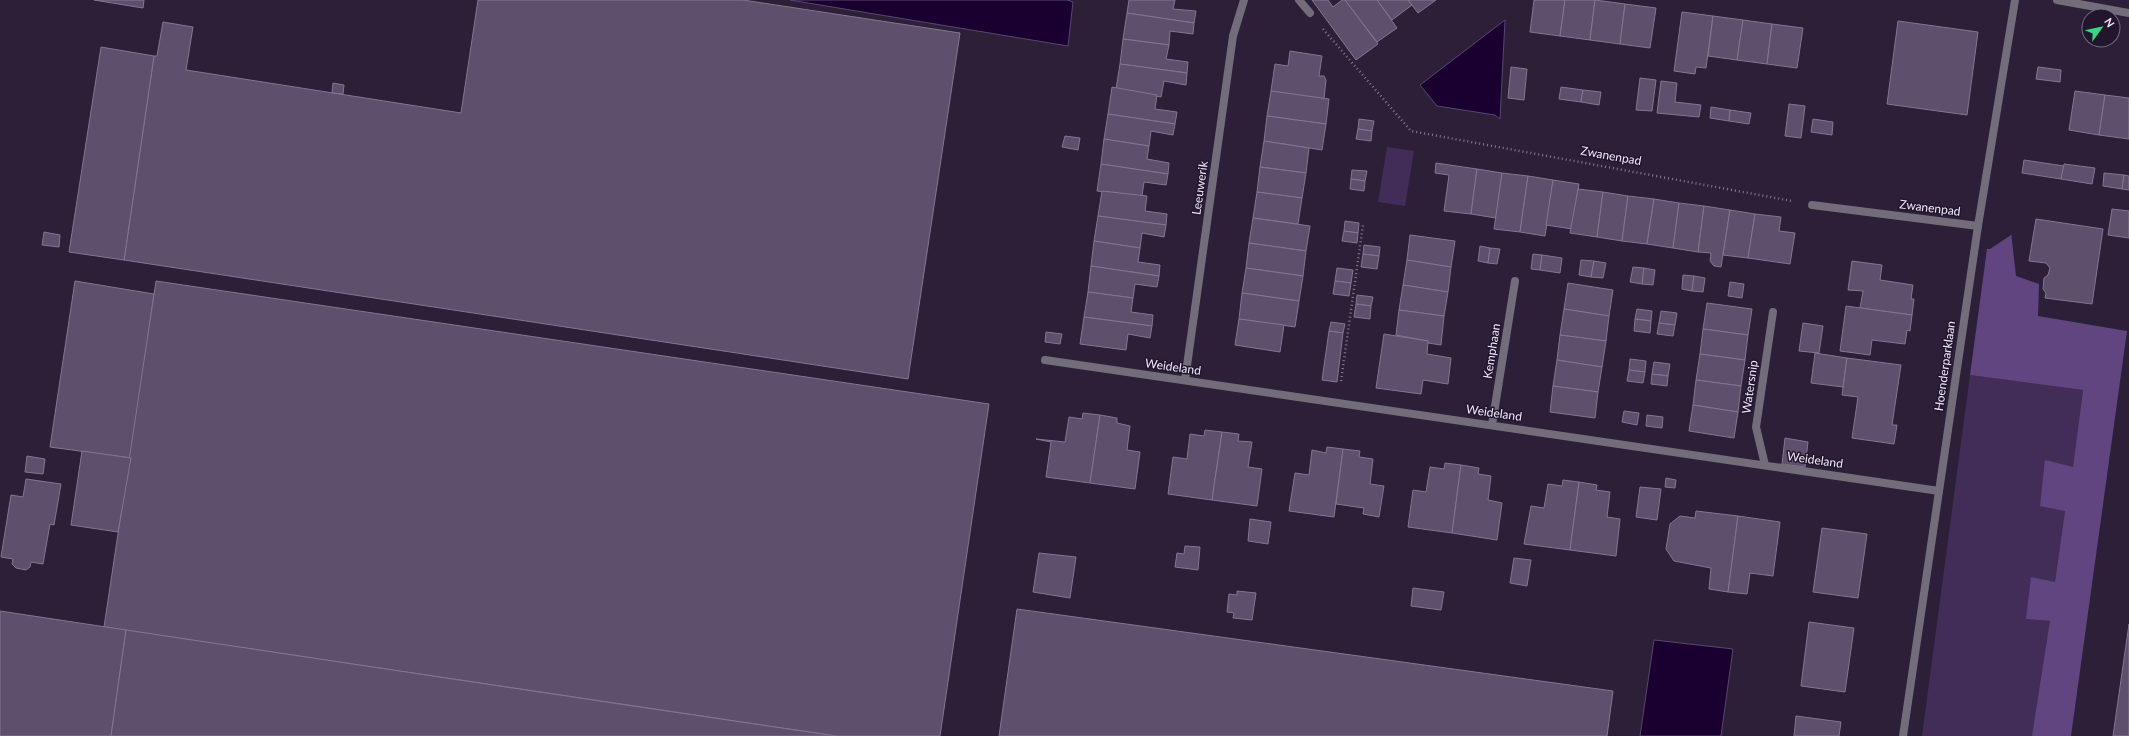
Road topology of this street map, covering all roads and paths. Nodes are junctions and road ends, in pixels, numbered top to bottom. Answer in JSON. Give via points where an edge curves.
{"nodes":[{"id":1,"x":1244,"y":0,"type":"edge"},
{"id":2,"x":1299,"y":0,"type":"edge"},
{"id":3,"x":2015,"y":0,"type":"edge"},
{"id":4,"x":2057,"y":0,"type":"edge"},
{"id":5,"x":1310,"y":13,"type":"joint"},
{"id":6,"x":2129,"y":13,"type":"edge"},
{"id":7,"x":1812,"y":205,"type":"joint"},
{"id":8,"x":1363,"y":225,"type":"dead end"},
{"id":9,"x":1978,"y":226,"type":"junction"},
{"id":10,"x":1515,"y":281,"type":"dead end"},
{"id":11,"x":1773,"y":312,"type":"dead end"},
{"id":12,"x":1045,"y":360,"type":"dead end"},
{"id":13,"x":1185,"y":380,"type":"junction"},
{"id":14,"x":1337,"y":403,"type":"junction"},
{"id":15,"x":1492,"y":425,"type":"junction"},
{"id":16,"x":1765,"y":465,"type":"junction"},
{"id":17,"x":1939,"y":491,"type":"junction"},
{"id":18,"x":1903,"y":736,"type":"edge"}],
"edges":[{"from":1,"to":13,"type":"street","name":"Leeuwerik","via":[[1233,36]]},
{"from":2,"to":5,"type":"street"},
{"from":3,"to":9,"type":"street","name":"Hoenderparklaan"},
{"from":4,"to":6,"type":"street"},
{"from":5,"to":7,"type":"path","name":"Zwanenpad","via":[[1410,131]]},
{"from":7,"to":9,"type":"street","name":"Zwanenpad"},
{"from":8,"to":14,"type":"path"},
{"from":9,"to":17,"type":"street","name":"Hoenderparklaan"},
{"from":10,"to":15,"type":"street","name":"Kemphaan"},
{"from":11,"to":16,"type":"street","name":"Watersnip","via":[[1756,427]]},
{"from":12,"to":13,"type":"street","name":"Weideland"},
{"from":13,"to":14,"type":"street","name":"Weideland"},
{"from":14,"to":15,"type":"street","name":"Weideland"},
{"from":15,"to":16,"type":"street","name":"Weideland"},
{"from":16,"to":17,"type":"street","name":"Weideland"},
{"from":17,"to":18,"type":"street","name":"Hoenderparklaan"}]}
